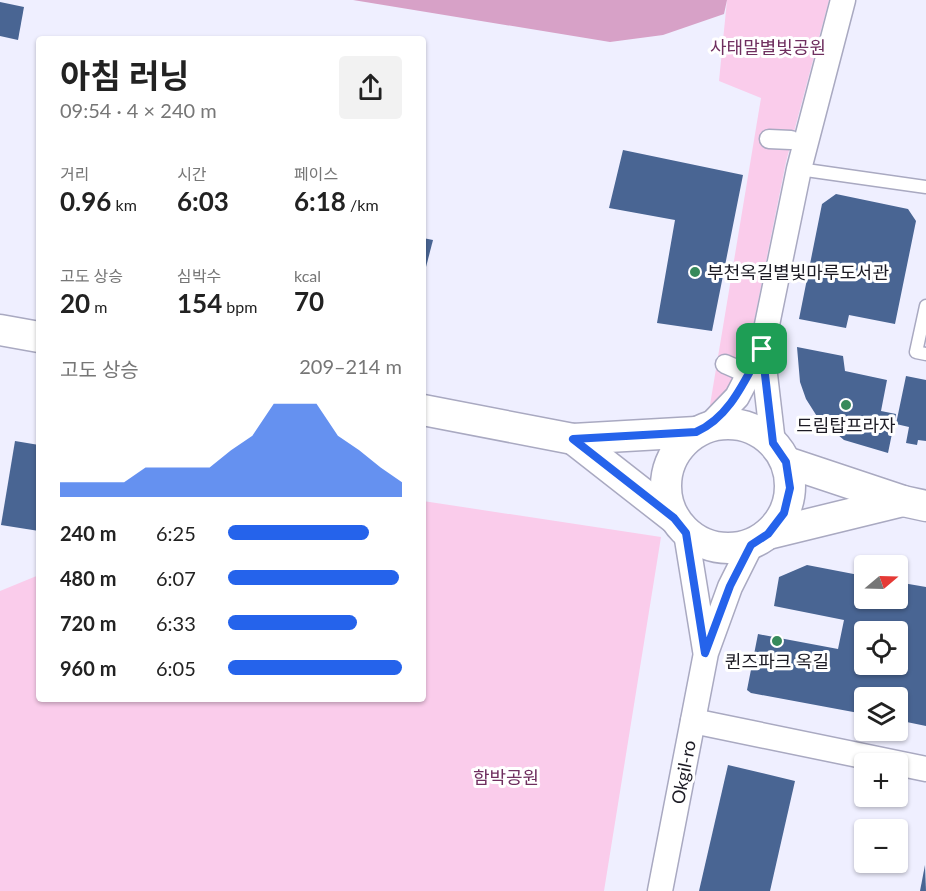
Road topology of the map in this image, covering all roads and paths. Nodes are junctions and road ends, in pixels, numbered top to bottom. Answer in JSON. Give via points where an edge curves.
{"nodes":[{"id":1,"x":843,"y":0,"type":"edge"},
{"id":2,"x":770,"y":139,"type":"dead end"},
{"id":3,"x":791,"y":140,"type":"dead end"},
{"id":4,"x":799,"y":169,"type":"junction"},
{"id":5,"x":926,"y":187,"type":"edge"},
{"id":6,"x":926,"y":306,"type":"edge"},
{"id":7,"x":0,"y":330,"type":"edge"},
{"id":8,"x":36,"y":336,"type":"edge"},
{"id":9,"x":762,"y":349,"type":"junction"},
{"id":10,"x":921,"y":353,"type":"edge"},
{"id":11,"x":426,"y":411,"type":"edge"},
{"id":12,"x":703,"y":429,"type":"junction"},
{"id":13,"x":573,"y":439,"type":"junction"},
{"id":14,"x":779,"y":452,"type":"junction"},
{"id":15,"x":914,"y":503,"type":"edge"},
{"id":16,"x":680,"y":526,"type":"junction"},
{"id":17,"x":759,"y":539,"type":"junction"},
{"id":18,"x":705,"y":653,"type":"junction"},
{"id":19,"x":693,"y":722,"type":"junction"},
{"id":20,"x":926,"y":769,"type":"edge"},
{"id":21,"x":660,"y":891,"type":"edge"}],
"edges":[{"from":1,"to":4,"type":"street"},
{"from":2,"to":3,"type":"street"},
{"from":4,"to":5,"type":"lane"},
{"from":4,"to":9,"type":"street"},
{"from":6,"to":10,"type":"lane"},
{"from":7,"to":8,"type":"street"},
{"from":9,"to":12,"type":"street","via":[[737,397]]},
{"from":9,"to":14,"type":"street"},
{"from":11,"to":13,"type":"street"},
{"from":12,"to":13,"type":"street"},
{"from":12,"to":14,"type":"street","via":[[726,424],[743,426],[759,432]]},
{"from":12,"to":16,"type":"street","via":[[681,445],[670,461],[667,500]]},
{"from":13,"to":16,"type":"street"},
{"from":14,"to":15,"type":"street"},
{"from":14,"to":17,"type":"street","via":[[790,488],[784,513]]},
{"from":15,"to":17,"type":"street"},
{"from":16,"to":17,"type":"street","via":[[706,545],[728,549]]},
{"from":16,"to":18,"type":"street"},
{"from":17,"to":18,"type":"street","via":[[730,586]]},
{"from":18,"to":19,"type":"street","name":"Okgil-ro"},
{"from":19,"to":20,"type":"street"},
{"from":19,"to":21,"type":"street","name":"Okgil-ro"}]}
